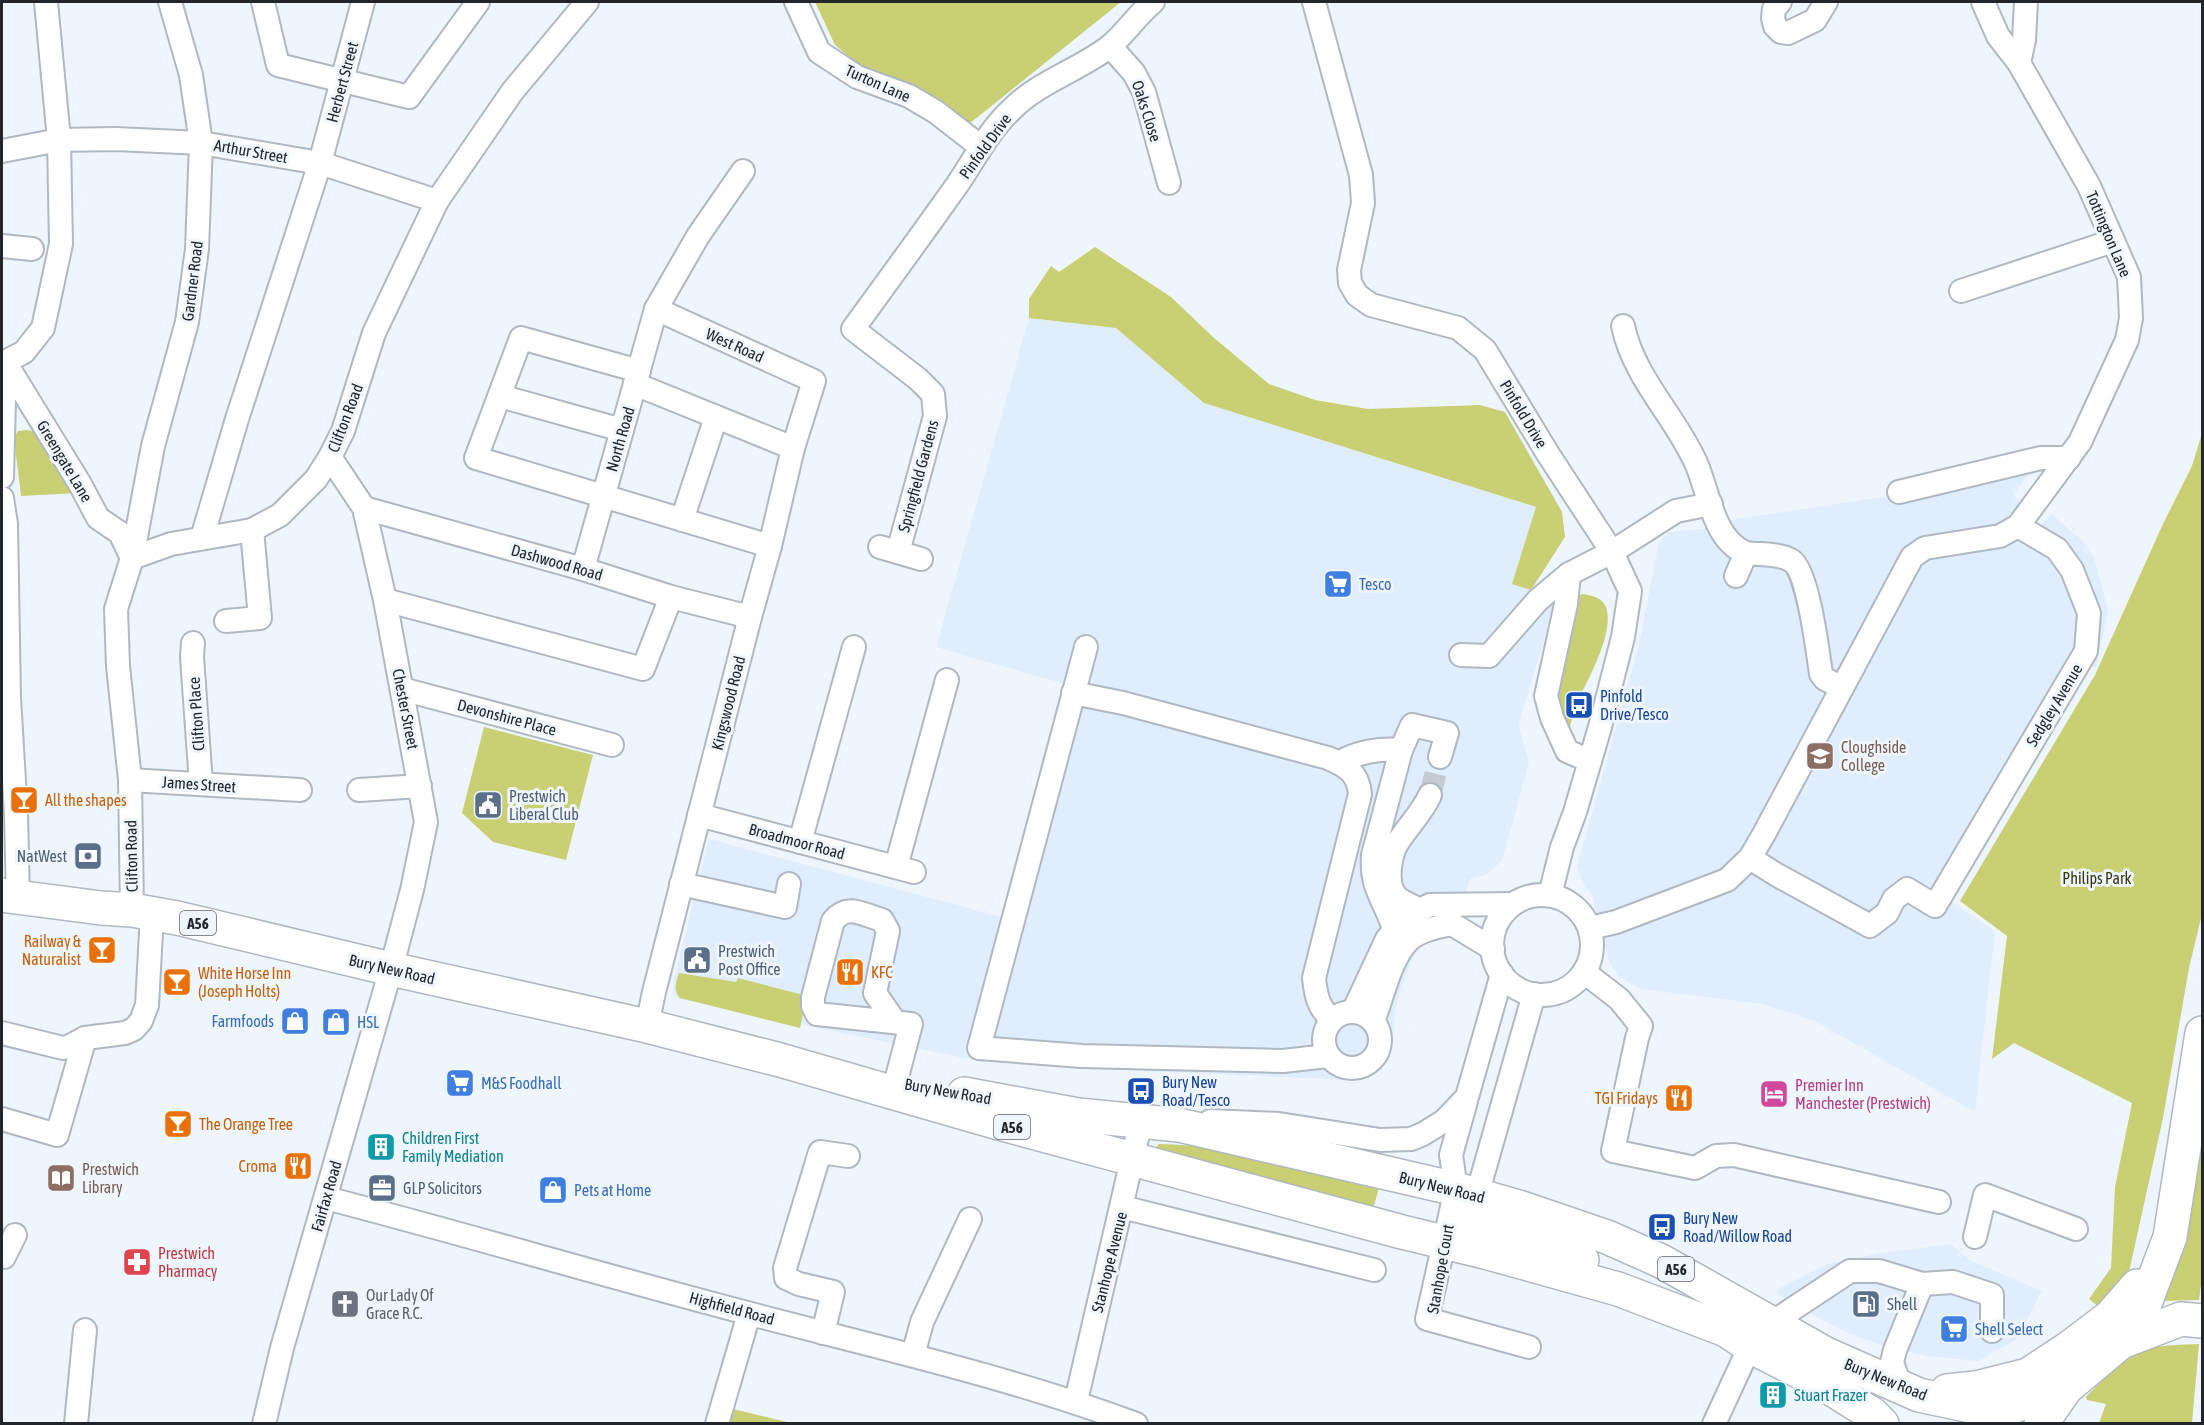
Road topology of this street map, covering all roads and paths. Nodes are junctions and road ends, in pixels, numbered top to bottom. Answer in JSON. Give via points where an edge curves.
{"nodes":[{"id":1,"x":46,"y":2,"type":"edge"},
{"id":2,"x":170,"y":2,"type":"edge"},
{"id":3,"x":263,"y":2,"type":"edge"},
{"id":4,"x":363,"y":2,"type":"edge"},
{"id":5,"x":478,"y":2,"type":"edge"},
{"id":6,"x":796,"y":2,"type":"edge"},
{"id":7,"x":1154,"y":2,"type":"edge"},
{"id":8,"x":1314,"y":2,"type":"edge"},
{"id":9,"x":1780,"y":2,"type":"edge"},
{"id":10,"x":1826,"y":2,"type":"edge"},
{"id":11,"x":1983,"y":2,"type":"edge"},
{"id":12,"x":2026,"y":2,"type":"edge"},
{"id":13,"x":583,"y":3,"type":"edge"},
{"id":14,"x":1110,"y":46,"type":"junction"},
{"id":15,"x":2019,"y":63,"type":"junction"},
{"id":16,"x":343,"y":81,"type":"junction"},
{"id":17,"x":59,"y":140,"type":"junction"},
{"id":18,"x":201,"y":143,"type":"junction"},
{"id":19,"x":981,"y":147,"type":"junction"},
{"id":20,"x":2,"y":151,"type":"edge"},
{"id":21,"x":320,"y":163,"type":"junction"},
{"id":22,"x":743,"y":171,"type":"dead end"},
{"id":23,"x":1169,"y":183,"type":"dead end"},
{"id":24,"x":437,"y":201,"type":"junction"},
{"id":25,"x":2113,"y":241,"type":"junction"},
{"id":26,"x":2,"y":246,"type":"edge"},
{"id":27,"x":32,"y":249,"type":"dead end"},
{"id":28,"x":1961,"y":291,"type":"dead end"},
{"id":29,"x":656,"y":309,"type":"junction"},
{"id":30,"x":1623,"y":326,"type":"dead end"},
{"id":31,"x":853,"y":329,"type":"joint"},
{"id":32,"x":3,"y":361,"type":"edge"},
{"id":33,"x":637,"y":377,"type":"junction"},
{"id":34,"x":814,"y":381,"type":"joint"},
{"id":35,"x":3,"y":387,"type":"edge"},
{"id":36,"x":500,"y":396,"type":"junction"},
{"id":37,"x":716,"y":417,"type":"junction"},
{"id":38,"x":622,"y":430,"type":"junction"},
{"id":39,"x":793,"y":448,"type":"junction"},
{"id":40,"x":330,"y":457,"type":"junction"},
{"id":41,"x":2069,"y":458,"type":"junction"},
{"id":42,"x":2,"y":477,"type":"edge"},
{"id":43,"x":1899,"y":492,"type":"dead end"},
{"id":44,"x":604,"y":496,"type":"junction"},
{"id":45,"x":2,"y":498,"type":"edge"},
{"id":46,"x":1711,"y":504,"type":"junction"},
{"id":47,"x":364,"y":508,"type":"junction"},
{"id":48,"x":682,"y":520,"type":"junction"},
{"id":49,"x":2018,"y":526,"type":"junction"},
{"id":50,"x":252,"y":530,"type":"junction"},
{"id":51,"x":202,"y":538,"type":"junction"},
{"id":52,"x":770,"y":546,"type":"junction"},
{"id":53,"x":1612,"y":552,"type":"junction"},
{"id":54,"x":1746,"y":553,"type":"junction"},
{"id":55,"x":132,"y":558,"type":"junction"},
{"id":56,"x":921,"y":559,"type":"dead end"},
{"id":57,"x":583,"y":569,"type":"junction"},
{"id":58,"x":1569,"y":574,"type":"junction"},
{"id":59,"x":1736,"y":576,"type":"dead end"},
{"id":60,"x":671,"y":597,"type":"junction"},
{"id":61,"x":385,"y":600,"type":"junction"},
{"id":62,"x":750,"y":617,"type":"junction"},
{"id":63,"x":226,"y":621,"type":"dead end"},
{"id":64,"x":193,"y":643,"type":"dead end"},
{"id":65,"x":854,"y":647,"type":"dead end"},
{"id":66,"x":1086,"y":647,"type":"dead end"},
{"id":67,"x":1461,"y":655,"type":"dead end"},
{"id":68,"x":947,"y":680,"type":"dead end"},
{"id":69,"x":1842,"y":688,"type":"junction"},
{"id":70,"x":402,"y":689,"type":"junction"},
{"id":71,"x":1073,"y":693,"type":"junction"},
{"id":72,"x":612,"y":745,"type":"dead end"},
{"id":73,"x":1401,"y":750,"type":"junction"},
{"id":74,"x":1440,"y":757,"type":"tunnel mouth"},
{"id":75,"x":1590,"y":760,"type":"junction"},
{"id":76,"x":1339,"y":762,"type":"junction"},
{"id":77,"x":130,"y":780,"type":"junction"},
{"id":78,"x":201,"y":784,"type":"junction"},
{"id":79,"x":420,"y":786,"type":"junction"},
{"id":80,"x":300,"y":790,"type":"dead end"},
{"id":81,"x":359,"y":790,"type":"dead end"},
{"id":82,"x":1430,"y":795,"type":"tunnel mouth"},
{"id":83,"x":699,"y":814,"type":"junction"},
{"id":84,"x":800,"y":842,"type":"junction"},
{"id":85,"x":1750,"y":858,"type":"junction"},
{"id":86,"x":681,"y":884,"type":"junction"},
{"id":87,"x":789,"y":884,"type":"dead end"},
{"id":88,"x":1550,"y":895,"type":"junction"},
{"id":89,"x":10,"y":896,"type":"edge"},
{"id":90,"x":1513,"y":904,"type":"junction"},
{"id":91,"x":1420,"y":910,"type":"junction"},
{"id":92,"x":142,"y":912,"type":"junction"},
{"id":93,"x":1590,"y":928,"type":"junction"},
{"id":94,"x":1394,"y":929,"type":"junction"},
{"id":95,"x":1493,"y":949,"type":"junction"},
{"id":96,"x":391,"y":969,"type":"junction"},
{"id":97,"x":1584,"y":972,"type":"junction"},
{"id":98,"x":1502,"y":974,"type":"junction"},
{"id":99,"x":1534,"y":994,"type":"junction"},
{"id":100,"x":1352,"y":1017,"type":"junction"},
{"id":101,"x":895,"y":1022,"type":"junction"},
{"id":102,"x":647,"y":1026,"type":"junction"},
{"id":103,"x":2,"y":1033,"type":"edge"},
{"id":104,"x":2202,"y":1033,"type":"edge"},
{"id":105,"x":85,"y":1038,"type":"junction"},
{"id":106,"x":1328,"y":1056,"type":"junction"},
{"id":107,"x":780,"y":1060,"type":"junction"},
{"id":108,"x":896,"y":1081,"type":"junction"},
{"id":109,"x":1467,"y":1097,"type":"junction"},
{"id":110,"x":2,"y":1119,"type":"edge"},
{"id":111,"x":1141,"y":1121,"type":"junction"},
{"id":112,"x":1179,"y":1125,"type":"junction"},
{"id":113,"x":848,"y":1156,"type":"dead end"},
{"id":114,"x":1133,"y":1160,"type":"junction"},
{"id":115,"x":326,"y":1197,"type":"junction"},
{"id":116,"x":1466,"y":1200,"type":"junction"},
{"id":117,"x":1939,"y":1202,"type":"dead end"},
{"id":118,"x":1122,"y":1207,"type":"junction"},
{"id":119,"x":970,"y":1220,"type":"dead end"},
{"id":120,"x":2076,"y":1229,"type":"dead end"},
{"id":121,"x":15,"y":1235,"type":"dead end"},
{"id":122,"x":1975,"y":1237,"type":"dead end"},
{"id":123,"x":1444,"y":1241,"type":"junction"},
{"id":124,"x":2,"y":1257,"type":"edge"},
{"id":125,"x":1374,"y":1270,"type":"dead end"},
{"id":126,"x":1922,"y":1284,"type":"junction"},
{"id":127,"x":749,"y":1314,"type":"junction"},
{"id":128,"x":2192,"y":1320,"type":"edge"},
{"id":129,"x":1717,"y":1327,"type":"junction"},
{"id":130,"x":2116,"y":1329,"type":"junction"},
{"id":131,"x":85,"y":1330,"type":"dead end"},
{"id":132,"x":1992,"y":1331,"type":"dead end"},
{"id":133,"x":824,"y":1333,"type":"junction"},
{"id":134,"x":1760,"y":1335,"type":"junction"},
{"id":135,"x":1529,"y":1347,"type":"dead end"},
{"id":136,"x":914,"y":1355,"type":"junction"},
{"id":137,"x":2066,"y":1388,"type":"junction"},
{"id":138,"x":1910,"y":1391,"type":"junction"},
{"id":139,"x":1076,"y":1401,"type":"junction"},
{"id":140,"x":1718,"y":1422,"type":"edge"},
{"id":141,"x":1135,"y":1423,"type":"edge"},
{"id":142,"x":76,"y":1424,"type":"edge"},
{"id":143,"x":264,"y":1424,"type":"edge"},
{"id":144,"x":717,"y":1424,"type":"edge"},
{"id":145,"x":1882,"y":1424,"type":"edge"},
{"id":146,"x":2041,"y":1424,"type":"edge"}],
"edges":[{"from":1,"to":17,"type":"street"},
{"from":2,"to":18,"type":"street","name":"Gardner Road","via":[[191,75]]},
{"from":3,"to":16,"type":"street","via":[[278,65]]},
{"from":4,"to":16,"type":"street","name":"Herbert Street"},
{"from":5,"to":16,"type":"street","via":[[409,98]]},
{"from":6,"to":19,"type":"street","name":"Turton Lane","via":[[819,52],[857,77],[909,96]]},
{"from":7,"to":14,"type":"street","name":"Pinfold Drive"},
{"from":8,"to":53,"type":"street","name":"Pinfold Drive","via":[[1361,175],[1363,203],[1348,270],[1350,283],[1371,305],[1458,328],[1485,350]]},
{"from":9,"to":10,"type":"street","via":[[1774,9],[1775,26],[1788,33],[1815,20]]},
{"from":11,"to":15,"type":"street","name":"Tottington Lane","via":[[1998,36]]},
{"from":12,"to":15,"type":"street"},
{"from":13,"to":24,"type":"street","name":"Clifton Road","via":[[512,92]]},
{"from":14,"to":19,"type":"street","name":"Pinfold Drive","via":[[1039,87],[1009,111]]},
{"from":14,"to":23,"type":"street","name":"Oaks Close","via":[[1134,73],[1144,92],[1169,153]]},
{"from":15,"to":25,"type":"street","name":"Tottington Lane","via":[[2090,186]]},
{"from":16,"to":21,"type":"street","name":"Herbert Street"},
{"from":17,"to":18,"type":"street","name":"Arthur Street"},
{"from":17,"to":20,"type":"street","name":"Arthur Street"},
{"from":17,"to":32,"type":"street","via":[[61,244],[44,328],[24,352]]},
{"from":18,"to":21,"type":"street","name":"Arthur Street"},
{"from":18,"to":55,"type":"street","name":"Gardner Road","via":[[197,249],[188,322],[153,446]]},
{"from":19,"to":31,"type":"street","name":"Pinfold Drive"},
{"from":21,"to":24,"type":"street","name":"Arthur Street"},
{"from":21,"to":51,"type":"street","name":"Herbert Street"},
{"from":22,"to":29,"type":"street","name":"North Road","via":[[698,236]]},
{"from":24,"to":40,"type":"street","name":"Clifton Road","via":[[374,333],[343,431]]},
{"from":25,"to":28,"type":"street"},
{"from":25,"to":41,"type":"street","name":"Tottington Lane","via":[[2129,277],[2131,318],[2127,340]]},
{"from":26,"to":27,"type":"street"},
{"from":29,"to":33,"type":"street","name":"North Road"},
{"from":29,"to":34,"type":"street","name":"West Road"},
{"from":30,"to":46,"type":"street","via":[[1626,342],[1696,464]]},
{"from":31,"to":56,"type":"street","name":"Springfield Gardens","via":[[933,394],[935,416],[889,549]]},
{"from":32,"to":35,"type":"street"},
{"from":32,"to":55,"type":"street","name":"Greengate Lane","via":[[98,518],[120,533]]},
{"from":33,"to":36,"type":"street","via":[[521,338]]},
{"from":33,"to":37,"type":"street"},
{"from":33,"to":38,"type":"street","name":"North Road"},
{"from":34,"to":39,"type":"street","name":"Kingswood Road"},
{"from":35,"to":42,"type":"street"},
{"from":36,"to":38,"type":"street"},
{"from":36,"to":44,"type":"street","via":[[476,458]]},
{"from":37,"to":39,"type":"street"},
{"from":37,"to":48,"type":"street"},
{"from":38,"to":44,"type":"street","name":"North Road"},
{"from":39,"to":52,"type":"street","name":"Kingswood Road"},
{"from":40,"to":47,"type":"street","name":"Chester Street"},
{"from":40,"to":50,"type":"street","name":"Clifton Road","via":[[316,479],[280,515]]},
{"from":41,"to":43,"type":"street","via":[[2041,458]]},
{"from":41,"to":49,"type":"street","name":"Tottington Lane"},
{"from":44,"to":48,"type":"street"},
{"from":44,"to":57,"type":"street","name":"North Road"},
{"from":45,"to":89,"type":"street","via":[[15,814]]},
{"from":46,"to":53,"type":"street","via":[[1676,511]]},
{"from":46,"to":54,"type":"street","via":[[1727,540]]},
{"from":47,"to":57,"type":"street","name":"Dashwood Road"},
{"from":47,"to":61,"type":"street","name":"Chester Street"},
{"from":48,"to":52,"type":"street"},
{"from":49,"to":69,"type":"street","via":[[2000,536],[1925,548],[1912,557]]},
{"from":49,"to":85,"type":"street","name":"Sedgley Avenue","via":[[2057,549],[2072,570],[2090,614],[2086,651],[1935,906],[1906,889],[1894,899],[1887,913],[1870,926]]},
{"from":50,"to":51,"type":"street","name":"Clifton Road"},
{"from":50,"to":63,"type":"street","via":[[270,620]]},
{"from":51,"to":55,"type":"street","name":"Clifton Road"},
{"from":52,"to":62,"type":"street","name":"Kingswood Road"},
{"from":53,"to":58,"type":"street"},
{"from":53,"to":75,"type":"street","name":"Pinfold Drive","via":[[1630,591],[1623,637]]},
{"from":54,"to":59,"type":"street"},
{"from":54,"to":69,"type":"street","via":[[1785,558],[1796,565],[1804,584],[1821,674]]},
{"from":55,"to":77,"type":"street","name":"Clifton Road","via":[[116,609],[117,666]]},
{"from":57,"to":60,"type":"street","name":"Dashwood Road"},
{"from":58,"to":67,"type":"street","via":[[1538,600],[1489,656]]},
{"from":58,"to":75,"type":"street","via":[[1546,696],[1567,751]]},
{"from":60,"to":61,"type":"street","via":[[643,669]]},
{"from":60,"to":62,"type":"street","name":"Dashwood Road"},
{"from":61,"to":70,"type":"street","name":"Chester Street"},
{"from":62,"to":83,"type":"street","name":"Kingswood Road"},
{"from":64,"to":78,"type":"street","name":"Clifton Place"},
{"from":65,"to":84,"type":"street"},
{"from":66,"to":71,"type":"street"},
{"from":68,"to":84,"type":"street","name":"Broadmoor Road","via":[[947,711],[905,870]]},
{"from":69,"to":85,"type":"street"},
{"from":70,"to":72,"type":"street","name":"Devonshire Place"},
{"from":70,"to":79,"type":"street","name":"Chester Street"},
{"from":71,"to":76,"type":"street"},
{"from":71,"to":106,"type":"street","via":[[979,1048],[1082,1056],[1236,1060],[1283,1061]]},
{"from":73,"to":74,"type":"street","via":[[1412,725],[1447,733]]},
{"from":73,"to":76,"type":"street","via":[[1350,755]]},
{"from":73,"to":94,"type":"street","via":[[1372,866],[1372,878]]},
{"from":75,"to":88,"type":"street","name":"Pinfold Drive"},
{"from":76,"to":100,"type":"street","via":[[1354,774],[1360,794],[1314,978],[1322,1011]]},
{"from":77,"to":78,"type":"street","name":"James Street"},
{"from":77,"to":92,"type":"street","name":"Clifton Road"},
{"from":78,"to":80,"type":"street","name":"James Street","via":[[270,799]]},
{"from":79,"to":81,"type":"street"},
{"from":79,"to":96,"type":"street","name":"Chester Street","via":[[426,822]]},
{"from":82,"to":91,"type":"street","via":[[1396,844],[1389,871],[1396,896]]},
{"from":83,"to":84,"type":"street","name":"Broadmoor Road"},
{"from":83,"to":86,"type":"street","name":"Kingswood Road"},
{"from":85,"to":93,"type":"street","via":[[1727,880],[1617,922]]},
{"from":86,"to":87,"type":"street","via":[[785,906]]},
{"from":86,"to":102,"type":"street","name":"Kingswood Road"},
{"from":88,"to":90,"type":"street"},
{"from":88,"to":93,"type":"street","via":[[1575,906]]},
{"from":89,"to":92,"type":"highway","name":"Bury New Road","number":"A56"},
{"from":90,"to":91,"type":"street","via":[[1430,905]]},
{"from":90,"to":95,"type":"street","via":[[1501,916],[1494,932]]},
{"from":91,"to":94,"type":"street","via":[[1406,916]]},
{"from":92,"to":96,"type":"highway","name":"Bury New Road","number":"A56"},
{"from":92,"to":105,"type":"street","name":"Clifton Road","via":[[147,1005],[141,1021],[125,1034]]},
{"from":93,"to":97,"type":"street","via":[[1590,958]]},
{"from":94,"to":100,"type":"street"},
{"from":95,"to":98,"type":"street"},
{"from":95,"to":100,"type":"street","via":[[1452,924],[1431,929],[1410,940]]},
{"from":96,"to":102,"type":"highway","name":"Bury New Road","number":"A56"},
{"from":96,"to":115,"type":"street","name":"Fairfax Road"},
{"from":97,"to":99,"type":"street","via":[[1562,990]]},
{"from":97,"to":117,"type":"street","via":[[1619,999],[1641,1026],[1613,1151],[1695,1168],[1716,1156],[1734,1155]]},
{"from":98,"to":99,"type":"street","via":[[1511,984]]},
{"from":98,"to":109,"type":"street"},
{"from":99,"to":116,"type":"street"},
{"from":100,"to":106,"type":"street","via":[[1326,1028],[1323,1040]]},
{"from":100,"to":106,"type":"street","via":[[1379,1030],[1378,1052],[1372,1061],[1352,1069],[1340,1066]]},
{"from":101,"to":101,"type":"street","via":[[817,1014],[813,997],[833,921],[840,913],[847,910],[882,920],[888,931],[875,993]]},
{"from":101,"to":108,"type":"street","via":[[911,1024]]},
{"from":102,"to":107,"type":"highway","name":"Bury New Road","number":"A56"},
{"from":103,"to":105,"type":"street","name":"Clifton Road","via":[[68,1047]]},
{"from":104,"to":130,"type":"highway","via":[[2170,1237],[2144,1306]]},
{"from":105,"to":110,"type":"street","via":[[57,1135]]},
{"from":107,"to":108,"type":"highway","name":"Bury New Road","number":"A56"},
{"from":107,"to":114,"type":"highway","name":"Bury New Road","number":"A56"},
{"from":108,"to":111,"type":"highway","name":"Bury New Road","number":"A56","via":[[1078,1115]]},
{"from":109,"to":112,"type":"street","via":[[1444,1121],[1411,1139],[1380,1140],[1279,1124],[1207,1121]]},
{"from":109,"to":116,"type":"street","via":[[1451,1155]]},
{"from":111,"to":112,"type":"highway","name":"Bury New Road","number":"A56"},
{"from":111,"to":114,"type":"street","name":"Stanhope Avenue"},
{"from":112,"to":116,"type":"highway","name":"Bury New Road","number":"A56"},
{"from":113,"to":133,"type":"street","via":[[820,1152],[785,1268],[786,1278],[832,1292]]},
{"from":114,"to":118,"type":"street","name":"Stanhope Avenue"},
{"from":114,"to":123,"type":"highway","name":"Bury New Road","number":"A56"},
{"from":115,"to":127,"type":"street","name":"Highfield Road"},
{"from":115,"to":143,"type":"street","name":"Fairfax Road"},
{"from":116,"to":123,"type":"highway"},
{"from":116,"to":129,"type":"highway","via":[[1490,1229],[1526,1238],[1684,1299]]},
{"from":116,"to":134,"type":"highway","name":"Bury New Road","number":"A56","via":[[1522,1208],[1607,1237],[1689,1276]]},
{"from":118,"to":125,"type":"street"},
{"from":118,"to":139,"type":"street","name":"Stanhope Avenue"},
{"from":119,"to":136,"type":"street","via":[[922,1322]]},
{"from":120,"to":122,"type":"street","via":[[1985,1195]]},
{"from":121,"to":124,"type":"street"},
{"from":123,"to":129,"type":"highway","name":"Bury New Road","number":"A56","via":[[1618,1289]]},
{"from":123,"to":135,"type":"street","name":"Stanhope Court","via":[[1427,1319]]},
{"from":126,"to":132,"type":"street","via":[[1953,1282],[1992,1295]]},
{"from":126,"to":134,"type":"street","via":[[1880,1271],[1850,1271]]},
{"from":126,"to":138,"type":"street","via":[[1892,1362]]},
{"from":127,"to":133,"type":"street","name":"Highfield Road"},
{"from":127,"to":144,"type":"street"},
{"from":128,"to":130,"type":"highway","number":"A56"},
{"from":129,"to":134,"type":"highway","name":"Bury New Road","number":"A56"},
{"from":130,"to":137,"type":"highway","number":"A56"},
{"from":130,"to":138,"type":"highway","number":"A56","via":[[2070,1348],[2028,1375],[1976,1388]]},
{"from":131,"to":142,"type":"street"},
{"from":133,"to":136,"type":"street","name":"Highfield Road"},
{"from":134,"to":138,"type":"highway","name":"Bury New Road","number":"A56","via":[[1826,1354]]},
{"from":134,"to":140,"type":"street"},
{"from":134,"to":145,"type":"highway","name":"Bury New Road","number":"A56"},
{"from":136,"to":139,"type":"street","name":"Highfield Road"},
{"from":137,"to":138,"type":"highway","name":"Bury New Road","number":"A56","via":[[2009,1408],[1971,1406]]},
{"from":137,"to":146,"type":"highway","number":"A56"},
{"from":139,"to":141,"type":"street","name":"Highfield Road"}]}
